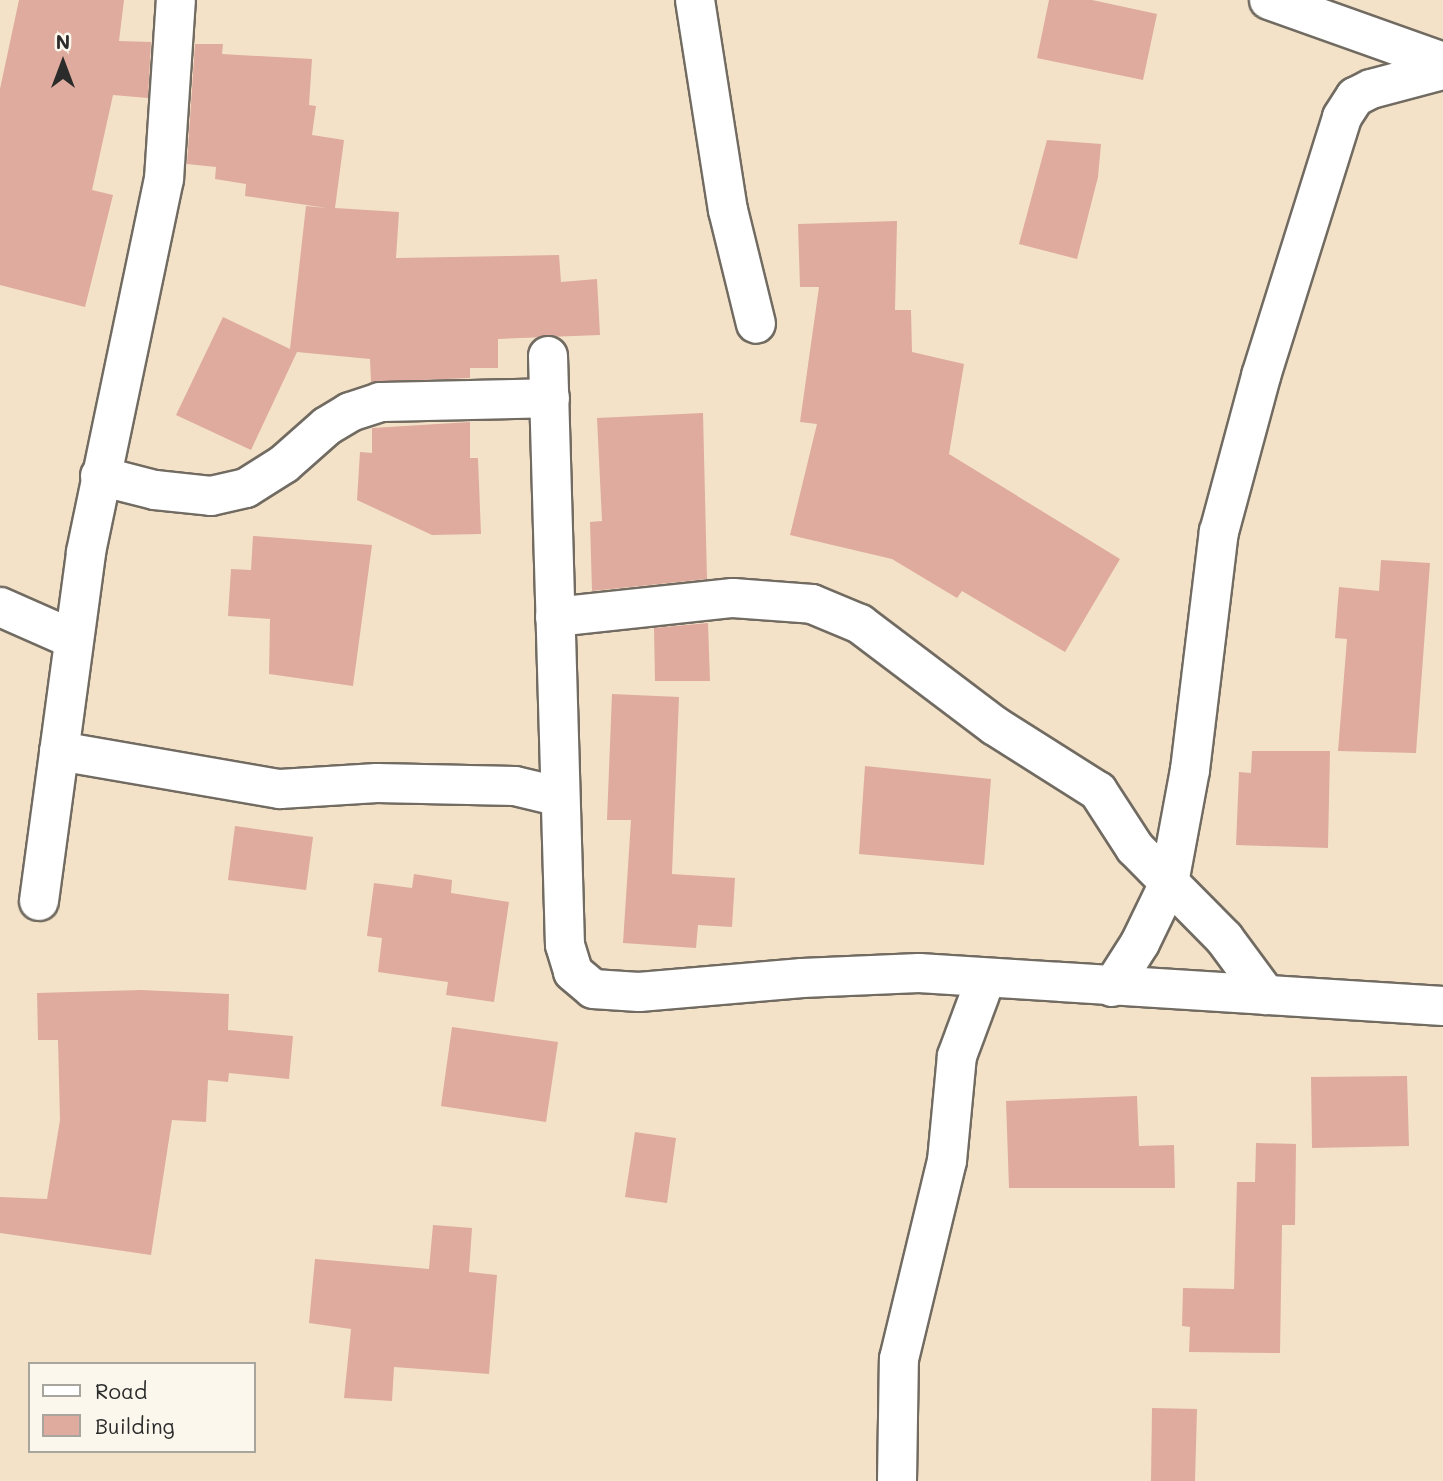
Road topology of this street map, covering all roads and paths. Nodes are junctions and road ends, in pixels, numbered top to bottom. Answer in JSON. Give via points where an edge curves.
{"nodes":[{"id":1,"x":176,"y":0,"type":"edge"},
{"id":2,"x":695,"y":0,"type":"edge"},
{"id":3,"x":1269,"y":0,"type":"edge"},
{"id":4,"x":1443,"y":62,"type":"edge"},
{"id":5,"x":1443,"y":70,"type":"edge"},
{"id":6,"x":756,"y":324,"type":"dead end"},
{"id":7,"x":548,"y":356,"type":"dead end"},
{"id":8,"x":550,"y":398,"type":"junction"},
{"id":9,"x":100,"y":476,"type":"junction"},
{"id":10,"x":0,"y":607,"type":"edge"},
{"id":11,"x":555,"y":617,"type":"junction"},
{"id":12,"x":73,"y":639,"type":"junction"},
{"id":13,"x":59,"y":751,"type":"junction"},
{"id":14,"x":557,"y":796,"type":"junction"},
{"id":15,"x":1169,"y":883,"type":"junction"},
{"id":16,"x":39,"y":901,"type":"dead end"},
{"id":17,"x":986,"y":978,"type":"junction"},
{"id":18,"x":1111,"y":987,"type":"junction"},
{"id":19,"x":1266,"y":995,"type":"junction"},
{"id":20,"x":1443,"y":1006,"type":"edge"},
{"id":21,"x":897,"y":1481,"type":"edge"}],
"edges":[{"from":1,"to":9,"type":"street","via":[[164,179],[142,301]]},
{"from":2,"to":6,"type":"street","via":[[728,210]]},
{"from":3,"to":4,"type":"street"},
{"from":5,"to":15,"type":"street","via":[[1355,97],[1342,117],[1219,532],[1190,770]]},
{"from":7,"to":8,"type":"street"},
{"from":8,"to":9,"type":"street","via":[[380,402],[327,426],[284,464],[246,488],[211,496],[155,490]]},
{"from":8,"to":11,"type":"street"},
{"from":9,"to":12,"type":"street"},
{"from":10,"to":12,"type":"street"},
{"from":11,"to":14,"type":"street"},
{"from":11,"to":15,"type":"street","via":[[733,598],[812,604],[860,624],[995,726],[1098,790],[1135,848]]},
{"from":12,"to":13,"type":"street"},
{"from":13,"to":14,"type":"street","via":[[280,789],[377,783],[515,786]]},
{"from":13,"to":16,"type":"street"},
{"from":14,"to":17,"type":"street","via":[[565,945],[572,972],[593,989],[639,992],[919,973]]},
{"from":15,"to":18,"type":"street","via":[[1140,943]]},
{"from":15,"to":19,"type":"street","via":[[1224,938]]},
{"from":17,"to":18,"type":"street"},
{"from":17,"to":21,"type":"street","via":[[957,1056],[947,1161],[900,1359]]},
{"from":18,"to":19,"type":"street"},
{"from":19,"to":20,"type":"street"}]}
